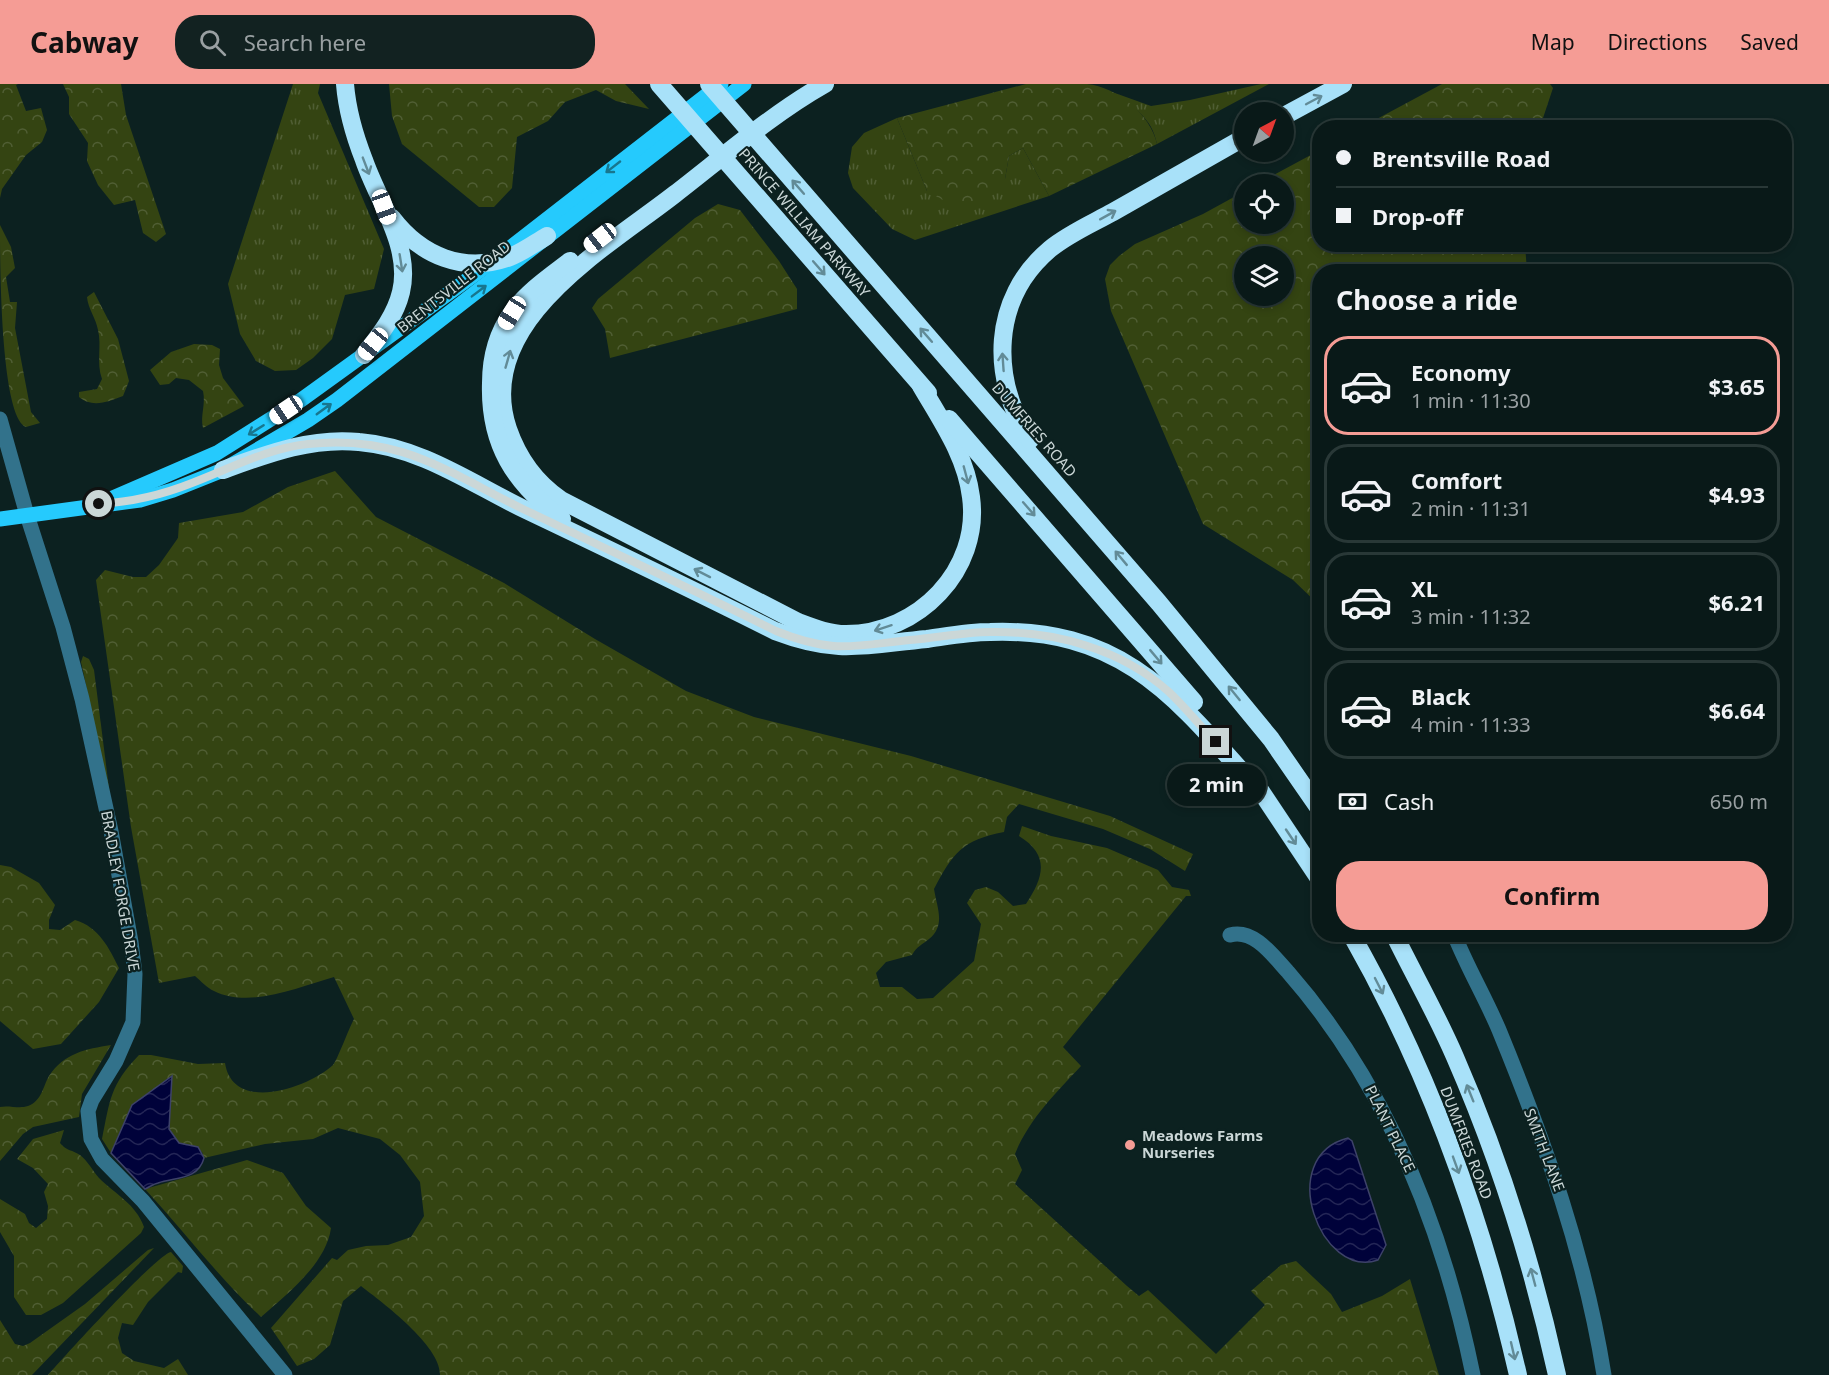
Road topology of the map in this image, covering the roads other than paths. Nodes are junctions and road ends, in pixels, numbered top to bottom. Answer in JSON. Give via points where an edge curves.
{"nodes":[{"id":1,"x":345,"y":84,"type":"edge"},
{"id":2,"x":659,"y":84,"type":"edge"},
{"id":3,"x":711,"y":84,"type":"edge"},
{"id":4,"x":721,"y":84,"type":"edge"},
{"id":5,"x":744,"y":84,"type":"edge"},
{"id":6,"x":805,"y":84,"type":"edge"},
{"id":7,"x":825,"y":84,"type":"edge"},
{"id":8,"x":1343,"y":84,"type":"edge"},
{"id":9,"x":778,"y":109,"type":"junction"},
{"id":10,"x":1294,"y":111,"type":"edge"},
{"id":11,"x":664,"y":136,"type":"junction"},
{"id":12,"x":1234,"y":143,"type":"edge"},
{"id":13,"x":694,"y":172,"type":"junction"},
{"id":14,"x":384,"y":207,"type":"junction"},
{"id":15,"x":547,"y":236,"type":"junction"},
{"id":16,"x":492,"y":262,"type":"junction"},
{"id":17,"x":363,"y":355,"type":"junction"},
{"id":18,"x":921,"y":386,"type":"junction"},
{"id":19,"x":0,"y":419,"type":"edge"},
{"id":20,"x":223,"y":470,"type":"junction"},
{"id":21,"x":1062,"y":489,"type":"junction"},
{"id":22,"x":99,"y":504,"type":"junction"},
{"id":23,"x":27,"y":515,"type":"junction"},
{"id":24,"x":0,"y":519,"type":"edge"},
{"id":25,"x":588,"y":538,"type":"junction"},
{"id":26,"x":1262,"y":794,"type":"junction"},
{"id":27,"x":1312,"y":799,"type":"edge"},
{"id":28,"x":1312,"y":868,"type":"edge"},
{"id":29,"x":1230,"y":935,"type":"dead end"},
{"id":30,"x":1355,"y":942,"type":"edge"},
{"id":31,"x":1398,"y":942,"type":"edge"},
{"id":32,"x":1458,"y":942,"type":"edge"},
{"id":33,"x":285,"y":1375,"type":"edge"},
{"id":34,"x":1473,"y":1375,"type":"edge"},
{"id":35,"x":1518,"y":1375,"type":"edge"},
{"id":36,"x":1557,"y":1375,"type":"edge"},
{"id":37,"x":1604,"y":1375,"type":"edge"}],
"edges":[{"from":1,"to":14,"type":"highway","one_way":true,"via":[[363,158]]},
{"from":2,"to":18,"type":"highway","name":"PRINCE WILLIAM PARKWAY","one_way":true},
{"from":21,"to":3,"type":"highway","name":"DUMFRIES ROAD","one_way":true},
{"from":4,"to":11,"type":"main road","name":"BRENTSVILLE ROAD"},
{"from":5,"to":11,"type":"main road","name":"BRENTSVILLE ROAD"},
{"from":6,"to":9,"type":"highway"},
{"from":7,"to":9,"type":"highway"},
{"from":10,"to":8,"type":"highway","one_way":true},
{"from":9,"to":13,"type":"highway"},
{"from":11,"to":15,"type":"main road","name":"BRENTSVILLE ROAD"},
{"from":11,"to":16,"type":"main road","name":"BRENTSVILLE ROAD","one_way":true},
{"from":21,"to":12,"type":"highway","one_way":true,"via":[[1017,419],[1006,390],[1004,333],[1020,284],[1037,261],[1061,241]]},
{"from":18,"to":13,"type":"highway","one_way":true,"via":[[957,447],[966,471],[971,536],[963,561],[945,588],[907,618],[878,630],[830,632],[798,622],[547,490],[526,466],[506,425],[504,374],[515,339],[532,312],[558,286]]},
{"from":13,"to":25,"type":"highway","via":[[533,289],[512,313],[497,339],[491,410],[501,450],[538,500]]},
{"from":14,"to":16,"type":"highway","via":[[407,235],[434,255],[460,263]]},
{"from":14,"to":17,"type":"highway","one_way":true,"via":[[400,254],[401,291],[387,325]]},
{"from":15,"to":16,"type":"highway","via":[[517,254]]},
{"from":20,"to":15,"type":"main road","name":"BRENTSVILLE ROAD","one_way":true,"via":[[337,400]]},
{"from":16,"to":17,"type":"main road","name":"BRENTSVILLE ROAD"},
{"from":17,"to":22,"type":"main road","name":"BRENTSVILLE ROAD","one_way":true,"via":[[217,453]]},
{"from":18,"to":26,"type":"highway","one_way":true,"via":[[1221,735]]},
{"from":19,"to":23,"type":"street","name":"BRADLEY FORGE DRIVE"},
{"from":20,"to":22,"type":"main road","name":"BRENTSVILLE ROAD","via":[[140,500]]},
{"from":20,"to":25,"type":"highway","via":[[305,444],[377,444],[436,463]]},
{"from":27,"to":21,"type":"highway","name":"DUMFRIES ROAD","one_way":true,"via":[[1248,711]]},
{"from":22,"to":23,"type":"main road","name":"BRENTSVILLE ROAD"},
{"from":23,"to":24,"type":"main road","name":"BRENTSVILLE ROAD"},
{"from":23,"to":33,"type":"street","name":"BRADLEY FORGE DRIVE","via":[[82,699],[111,831],[135,974],[133,1022],[88,1111],[92,1139],[102,1160],[143,1202]]},
{"from":25,"to":26,"type":"highway","via":[[808,643],[857,647],[990,632],[1046,635],[1088,646],[1135,668],[1168,692]]},
{"from":26,"to":28,"type":"highway","one_way":true},
{"from":29,"to":34,"type":"street","name":"PLANT PLACE","via":[[1249,936],[1295,980],[1345,1049],[1386,1116],[1401,1145],[1445,1264]]},
{"from":30,"to":35,"type":"highway","name":"DUMFRIES ROAD","one_way":true,"via":[[1408,1044],[1474,1213]]},
{"from":36,"to":31,"type":"highway","name":"DUMFRIES ROAD","one_way":true,"via":[[1522,1236],[1482,1123],[1455,1056]]},
{"from":32,"to":37,"type":"street","name":"SMITH LANE","via":[[1498,1028],[1557,1179],[1588,1289]]}]}
